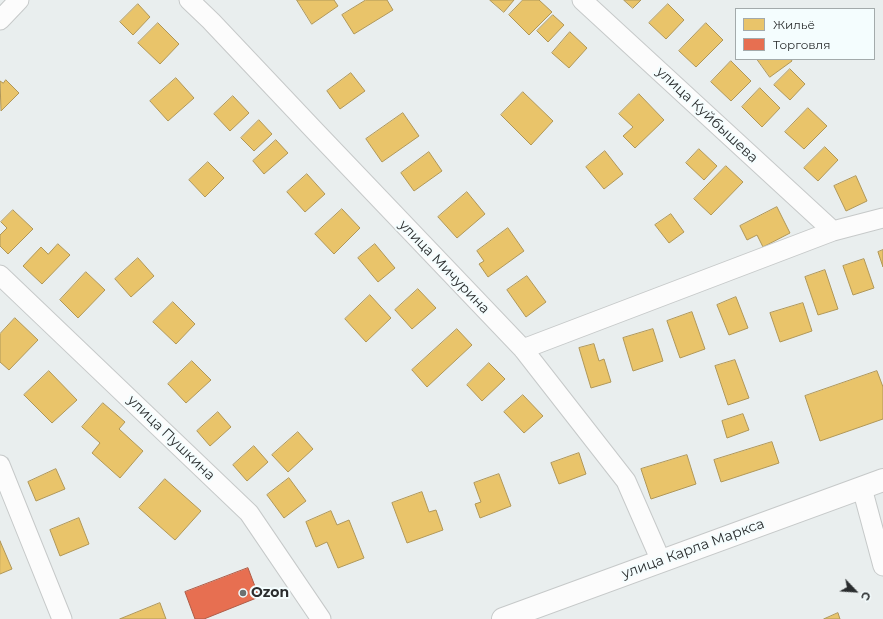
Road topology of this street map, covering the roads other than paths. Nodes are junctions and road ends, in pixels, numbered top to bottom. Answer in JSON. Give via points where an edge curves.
{"nodes":[{"id":1,"x":19,"y":0,"type":"edge"},
{"id":2,"x":189,"y":0,"type":"edge"},
{"id":3,"x":582,"y":0,"type":"edge"},
{"id":4,"x":0,"y":20,"type":"edge"},
{"id":5,"x":883,"y":218,"type":"edge"},
{"id":6,"x":832,"y":231,"type":"junction"},
{"id":7,"x":0,"y":275,"type":"edge"},
{"id":8,"x":523,"y":349,"type":"junction"},
{"id":9,"x":0,"y":465,"type":"edge"},
{"id":10,"x":883,"y":480,"type":"edge"},
{"id":11,"x":862,"y":488,"type":"junction"},
{"id":12,"x":661,"y":561,"type":"junction"},
{"id":13,"x":883,"y":566,"type":"edge"},
{"id":14,"x":514,"y":617,"type":"edge"},
{"id":15,"x":62,"y":619,"type":"edge"},
{"id":16,"x":321,"y":619,"type":"edge"}],
"edges":[{"from":1,"to":4,"type":"street"},
{"from":2,"to":8,"type":"street","name":"улица Мичурина"},
{"from":3,"to":6,"type":"street","name":"улица Куйбышева"},
{"from":5,"to":6,"type":"street"},
{"from":6,"to":8,"type":"street"},
{"from":7,"to":16,"type":"street","name":"улица Пушкина","via":[[249,513]]},
{"from":8,"to":12,"type":"street","name":"улица Мичурина","via":[[626,480]]},
{"from":9,"to":15,"type":"street"},
{"from":10,"to":11,"type":"main road","name":"улица Карла Маркса"},
{"from":11,"to":12,"type":"main road","name":"улица Карла Маркса"},
{"from":11,"to":13,"type":"street"},
{"from":12,"to":14,"type":"main road","name":"улица Карла Маркса"}]}
